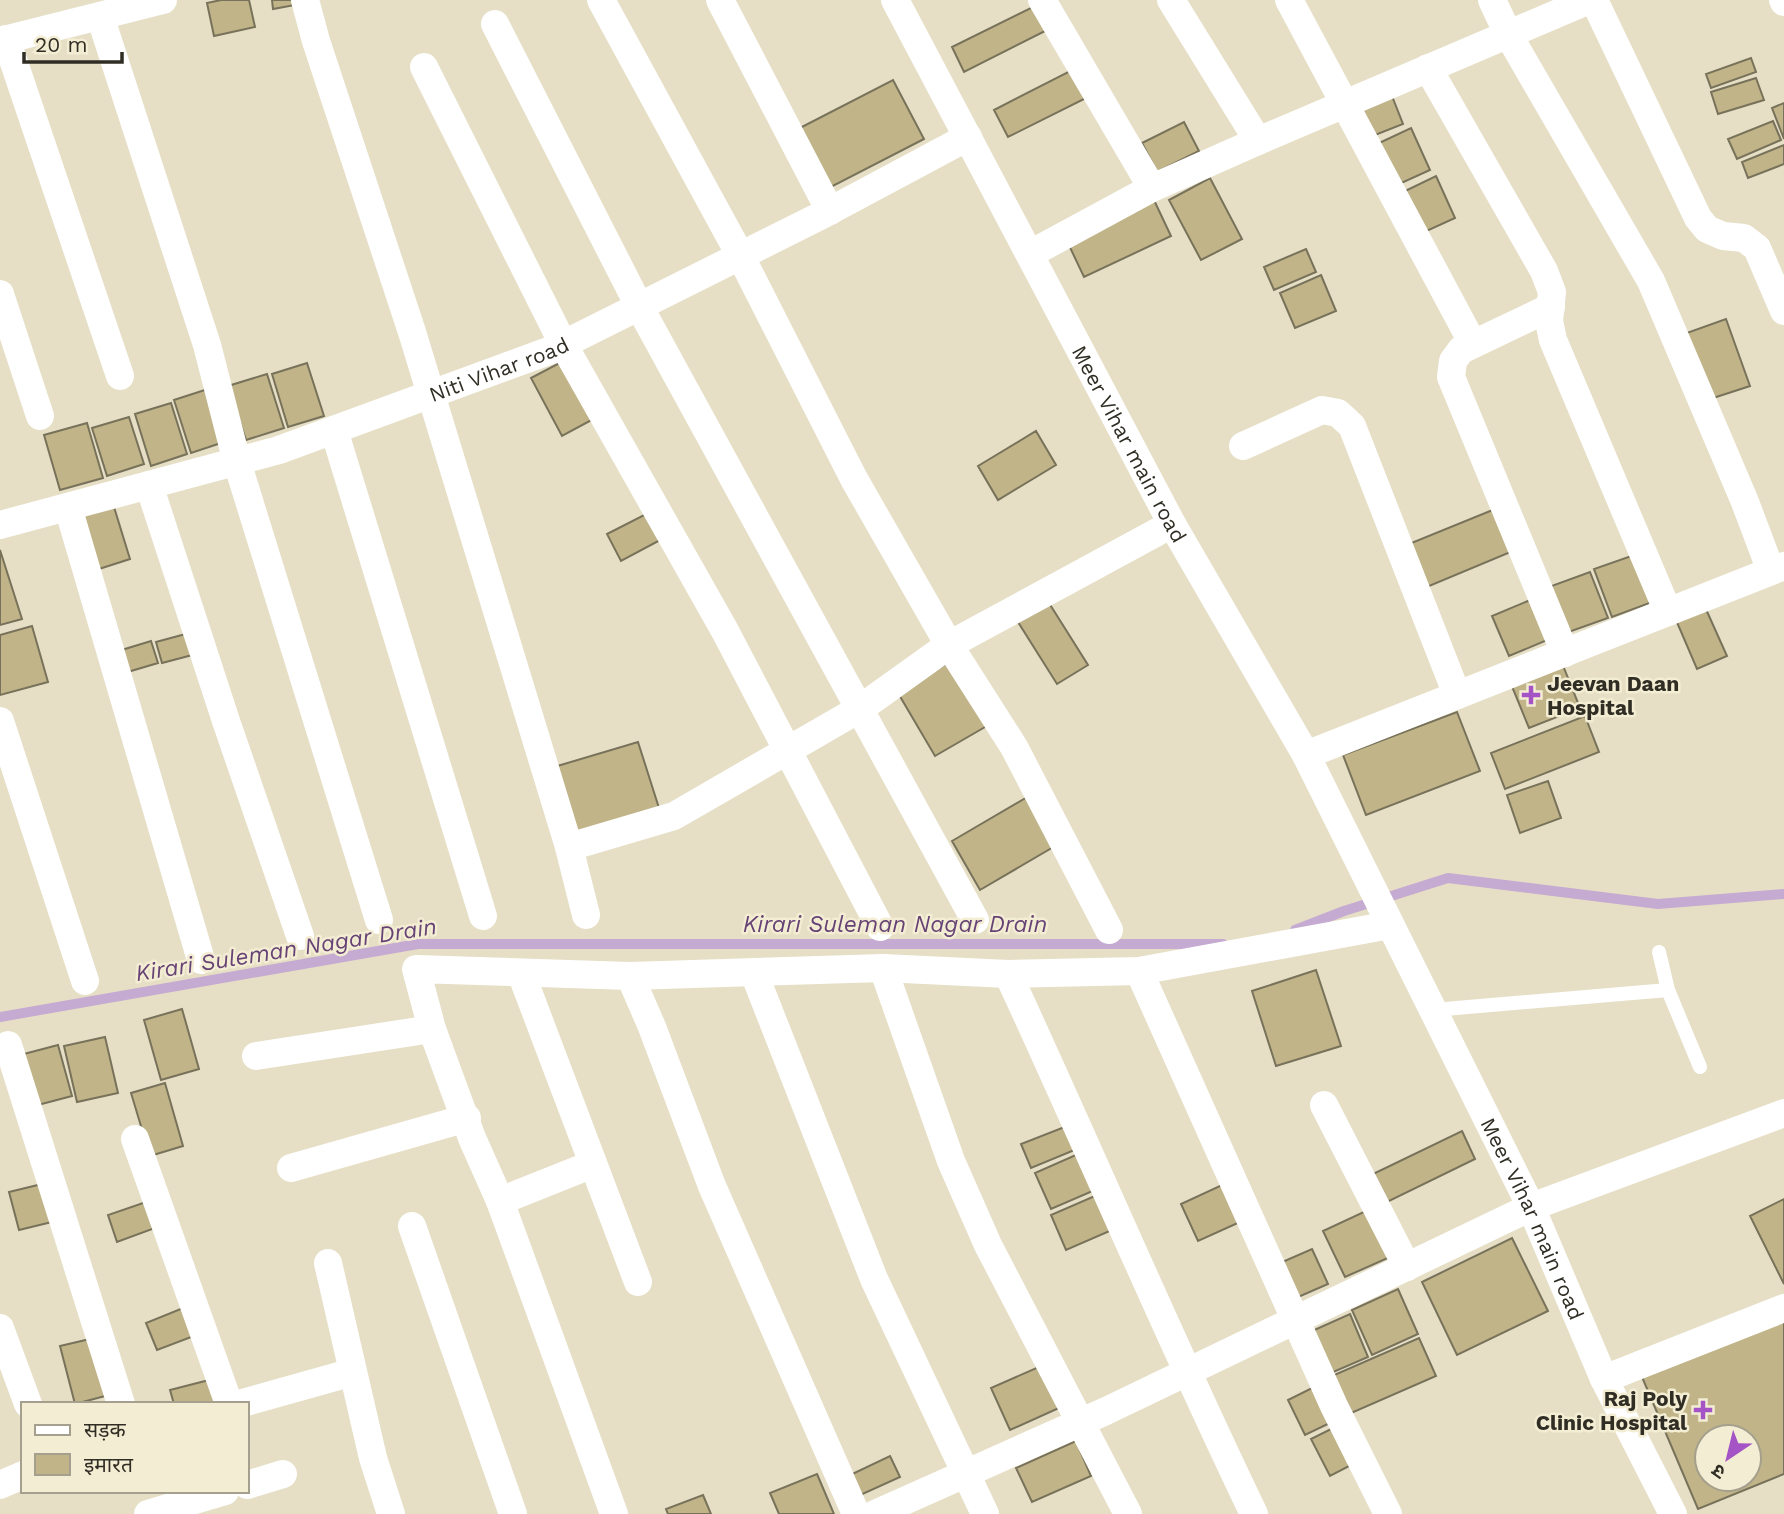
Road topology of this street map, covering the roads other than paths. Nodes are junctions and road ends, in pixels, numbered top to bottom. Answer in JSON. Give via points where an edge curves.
{"nodes":[{"id":1,"x":163,"y":0,"type":"edge"},
{"id":2,"x":305,"y":0,"type":"edge"},
{"id":3,"x":601,"y":0,"type":"edge"},
{"id":4,"x":720,"y":0,"type":"edge"},
{"id":5,"x":896,"y":0,"type":"edge"},
{"id":6,"x":1042,"y":0,"type":"edge"},
{"id":7,"x":1171,"y":0,"type":"edge"},
{"id":8,"x":1289,"y":0,"type":"edge"},
{"id":9,"x":1493,"y":0,"type":"edge"},
{"id":10,"x":1588,"y":0,"type":"edge"},
{"id":11,"x":1594,"y":0,"type":"edge"},
{"id":12,"x":100,"y":16,"type":"junction"},
{"id":13,"x":495,"y":23,"type":"dead end"},
{"id":14,"x":1508,"y":34,"type":"junction"},
{"id":15,"x":3,"y":40,"type":"edge"},
{"id":16,"x":424,"y":67,"type":"dead end"},
{"id":17,"x":1428,"y":68,"type":"junction"},
{"id":18,"x":1345,"y":104,"type":"junction"},
{"id":19,"x":968,"y":137,"type":"junction"},
{"id":20,"x":1258,"y":141,"type":"junction"},
{"id":21,"x":1152,"y":188,"type":"junction"},
{"id":22,"x":830,"y":211,"type":"junction"},
{"id":23,"x":1030,"y":254,"type":"junction"},
{"id":24,"x":740,"y":256,"type":"junction"},
{"id":25,"x":0,"y":294,"type":"edge"},
{"id":26,"x":639,"y":306,"type":"junction"},
{"id":27,"x":1551,"y":307,"type":"junction"},
{"id":28,"x":1784,"y":311,"type":"edge"},
{"id":29,"x":564,"y":344,"type":"junction"},
{"id":30,"x":1473,"y":344,"type":"junction"},
{"id":31,"x":120,"y":376,"type":"dead end"},
{"id":32,"x":430,"y":395,"type":"junction"},
{"id":33,"x":40,"y":416,"type":"dead end"},
{"id":34,"x":334,"y":430,"type":"junction"},
{"id":35,"x":1243,"y":446,"type":"dead end"},
{"id":36,"x":237,"y":461,"type":"junction"},
{"id":37,"x":149,"y":485,"type":"junction"},
{"id":38,"x":68,"y":507,"type":"junction"},
{"id":39,"x":1172,"y":524,"type":"junction"},
{"id":40,"x":0,"y":525,"type":"edge"},
{"id":41,"x":1777,"y":569,"type":"edge"},
{"id":42,"x":1668,"y":612,"type":"junction"},
{"id":43,"x":949,"y":645,"type":"junction"},
{"id":44,"x":1564,"y":653,"type":"junction"},
{"id":45,"x":1457,"y":695,"type":"junction"},
{"id":46,"x":861,"y":708,"type":"junction"},
{"id":47,"x":0,"y":721,"type":"edge"},
{"id":48,"x":789,"y":750,"type":"junction"},
{"id":49,"x":1306,"y":755,"type":"junction"},
{"id":50,"x":569,"y":847,"type":"junction"},
{"id":51,"x":586,"y":915,"type":"dead end"},
{"id":52,"x":483,"y":916,"type":"dead end"},
{"id":53,"x":379,"y":920,"type":"dead end"},
{"id":54,"x":975,"y":920,"type":"dead end"},
{"id":55,"x":1388,"y":920,"type":"junction"},
{"id":56,"x":880,"y":927,"type":"dead end"},
{"id":57,"x":1109,"y":930,"type":"dead end"},
{"id":58,"x":300,"y":936,"type":"dead end"},
{"id":59,"x":1659,"y":952,"type":"dead end"},
{"id":60,"x":201,"y":960,"type":"dead end"},
{"id":61,"x":883,"y":968,"type":"junction"},
{"id":62,"x":1139,"y":971,"type":"junction"},
{"id":63,"x":521,"y":973,"type":"junction"},
{"id":64,"x":754,"y":973,"type":"junction"},
{"id":65,"x":1008,"y":974,"type":"junction"},
{"id":66,"x":630,"y":976,"type":"junction"},
{"id":67,"x":85,"y":981,"type":"dead end"},
{"id":68,"x":1668,"y":990,"type":"junction"},
{"id":69,"x":1433,"y":1010,"type":"junction"},
{"id":70,"x":432,"y":1029,"type":"junction"},
{"id":71,"x":8,"y":1045,"type":"dead end"},
{"id":72,"x":256,"y":1056,"type":"dead end"},
{"id":73,"x":1700,"y":1067,"type":"dead end"},
{"id":74,"x":1324,"y":1105,"type":"dead end"},
{"id":75,"x":1784,"y":1113,"type":"edge"},
{"id":76,"x":467,"y":1118,"type":"junction"},
{"id":77,"x":135,"y":1139,"type":"dead end"},
{"id":78,"x":593,"y":1164,"type":"junction"},
{"id":79,"x":291,"y":1168,"type":"dead end"},
{"id":80,"x":500,"y":1201,"type":"junction"},
{"id":81,"x":1531,"y":1208,"type":"junction"},
{"id":82,"x":412,"y":1226,"type":"dead end"},
{"id":83,"x":328,"y":1263,"type":"dead end"},
{"id":84,"x":1407,"y":1267,"type":"junction"},
{"id":85,"x":638,"y":1282,"type":"dead end"},
{"id":86,"x":1784,"y":1308,"type":"edge"},
{"id":87,"x":1297,"y":1319,"type":"junction"},
{"id":88,"x":0,"y":1328,"type":"edge"},
{"id":89,"x":353,"y":1372,"type":"junction"},
{"id":90,"x":1186,"y":1372,"type":"junction"},
{"id":91,"x":1604,"y":1379,"type":"junction"},
{"id":92,"x":27,"y":1402,"type":"edge"},
{"id":93,"x":120,"y":1402,"type":"edge"},
{"id":94,"x":228,"y":1402,"type":"edge"},
{"id":95,"x":246,"y":1402,"type":"edge"},
{"id":96,"x":1081,"y":1422,"type":"junction"},
{"id":97,"x":966,"y":1473,"type":"junction"},
{"id":98,"x":283,"y":1474,"type":"dead end"},
{"id":99,"x":21,"y":1476,"type":"edge"},
{"id":100,"x":0,"y":1485,"type":"edge"},
{"id":101,"x":248,"y":1485,"type":"edge"},
{"id":102,"x":218,"y":1493,"type":"edge"},
{"id":103,"x":148,"y":1514,"type":"edge"},
{"id":104,"x":391,"y":1514,"type":"edge"},
{"id":105,"x":513,"y":1514,"type":"edge"},
{"id":106,"x":614,"y":1514,"type":"edge"},
{"id":107,"x":856,"y":1514,"type":"edge"},
{"id":108,"x":875,"y":1514,"type":"edge"},
{"id":109,"x":985,"y":1514,"type":"edge"},
{"id":110,"x":1128,"y":1514,"type":"edge"},
{"id":111,"x":1254,"y":1514,"type":"edge"},
{"id":112,"x":1388,"y":1514,"type":"edge"},
{"id":113,"x":1673,"y":1514,"type":"edge"}],
"edges":[{"from":1,"to":12,"type":"street"},
{"from":2,"to":32,"type":"street"},
{"from":3,"to":24,"type":"street"},
{"from":4,"to":22,"type":"street"},
{"from":5,"to":19,"type":"street","name":"Meer Vihar main road"},
{"from":6,"to":21,"type":"street"},
{"from":7,"to":20,"type":"street"},
{"from":8,"to":18,"type":"street"},
{"from":9,"to":14,"type":"street"},
{"from":10,"to":14,"type":"street"},
{"from":11,"to":28,"type":"street","via":[[1698,218],[1707,229],[1744,238],[1757,248]]},
{"from":12,"to":15,"type":"street"},
{"from":12,"to":36,"type":"street","via":[[207,345]]},
{"from":13,"to":26,"type":"street"},
{"from":14,"to":17,"type":"street"},
{"from":14,"to":41,"type":"street","via":[[1651,281]]},
{"from":15,"to":31,"type":"street"},
{"from":16,"to":29,"type":"street"},
{"from":17,"to":18,"type":"street"},
{"from":17,"to":27,"type":"street","via":[[1544,271],[1552,292]]},
{"from":18,"to":20,"type":"street"},
{"from":18,"to":30,"type":"street"},
{"from":19,"to":22,"type":"street","name":"Niti Vihar road"},
{"from":19,"to":23,"type":"street","name":"Meer Vihar main road"},
{"from":20,"to":21,"type":"street"},
{"from":21,"to":23,"type":"street"},
{"from":22,"to":24,"type":"street","name":"Niti Vihar road"},
{"from":23,"to":39,"type":"street","name":"Meer Vihar main road"},
{"from":24,"to":26,"type":"street","name":"Niti Vihar road"},
{"from":24,"to":43,"type":"street","via":[[854,479]]},
{"from":25,"to":33,"type":"street"},
{"from":26,"to":29,"type":"street","name":"Niti Vihar road"},
{"from":26,"to":46,"type":"street"},
{"from":27,"to":30,"type":"street"},
{"from":27,"to":42,"type":"street","via":[[1553,340]]},
{"from":29,"to":32,"type":"street","name":"Niti Vihar road"},
{"from":29,"to":48,"type":"street"},
{"from":30,"to":44,"type":"street","via":[[1461,350],[1453,362],[1451,377]]},
{"from":32,"to":34,"type":"street","name":"Niti Vihar road"},
{"from":32,"to":50,"type":"street"},
{"from":34,"to":36,"type":"street","name":"Niti Vihar road"},
{"from":34,"to":52,"type":"street"},
{"from":35,"to":45,"type":"street","via":[[1322,410],[1339,413],[1352,426]]},
{"from":36,"to":37,"type":"street","name":"Niti Vihar road"},
{"from":36,"to":53,"type":"street"},
{"from":37,"to":38,"type":"street","name":"Niti Vihar road"},
{"from":37,"to":58,"type":"street"},
{"from":38,"to":40,"type":"street","name":"Niti Vihar road"},
{"from":38,"to":60,"type":"street"},
{"from":39,"to":43,"type":"street"},
{"from":39,"to":49,"type":"street","name":"Meer Vihar main road"},
{"from":41,"to":42,"type":"street"},
{"from":42,"to":44,"type":"street"},
{"from":43,"to":46,"type":"street"},
{"from":43,"to":57,"type":"street","via":[[1014,747]]},
{"from":44,"to":45,"type":"street"},
{"from":45,"to":49,"type":"street"},
{"from":46,"to":48,"type":"street"},
{"from":46,"to":54,"type":"street"},
{"from":47,"to":67,"type":"street"},
{"from":48,"to":50,"type":"street","via":[[674,816]]},
{"from":48,"to":56,"type":"street"},
{"from":49,"to":55,"type":"street","name":"Meer Vihar main road"},
{"from":50,"to":51,"type":"street"},
{"from":55,"to":62,"type":"street"},
{"from":55,"to":69,"type":"street","name":"Meer Vihar main road"},
{"from":59,"to":68,"type":"lane"},
{"from":61,"to":64,"type":"street"},
{"from":61,"to":65,"type":"street"},
{"from":61,"to":96,"type":"street","via":[[929,1100],[988,1245]]},
{"from":62,"to":65,"type":"street"},
{"from":62,"to":87,"type":"street"},
{"from":63,"to":66,"type":"street"},
{"from":63,"to":70,"type":"street","via":[[416,969]]},
{"from":63,"to":78,"type":"street"},
{"from":64,"to":66,"type":"street"},
{"from":64,"to":97,"type":"street","via":[[874,1279]]},
{"from":65,"to":90,"type":"street"},
{"from":66,"to":107,"type":"street","via":[[712,1186]]},
{"from":68,"to":69,"type":"lane"},
{"from":68,"to":73,"type":"lane"},
{"from":69,"to":81,"type":"street","name":"Meer Vihar main road"},
{"from":70,"to":72,"type":"street"},
{"from":70,"to":76,"type":"street"},
{"from":71,"to":93,"type":"street"},
{"from":74,"to":84,"type":"street"},
{"from":75,"to":81,"type":"street"},
{"from":76,"to":79,"type":"street"},
{"from":76,"to":80,"type":"street"},
{"from":77,"to":94,"type":"street"},
{"from":78,"to":80,"type":"street"},
{"from":78,"to":85,"type":"street"},
{"from":80,"to":106,"type":"street"},
{"from":81,"to":84,"type":"street"},
{"from":81,"to":91,"type":"street","name":"Meer Vihar main road"},
{"from":82,"to":105,"type":"street"},
{"from":83,"to":89,"type":"street"},
{"from":84,"to":87,"type":"street"},
{"from":86,"to":91,"type":"street"},
{"from":87,"to":90,"type":"street"},
{"from":87,"to":112,"type":"street"},
{"from":88,"to":92,"type":"street"},
{"from":89,"to":95,"type":"street"},
{"from":89,"to":104,"type":"street"},
{"from":90,"to":96,"type":"street"},
{"from":90,"to":111,"type":"street"},
{"from":91,"to":113,"type":"street","name":"Meer Vihar main road"},
{"from":96,"to":97,"type":"street"},
{"from":96,"to":110,"type":"street"},
{"from":97,"to":108,"type":"street"},
{"from":97,"to":109,"type":"street"},
{"from":98,"to":101,"type":"street"},
{"from":99,"to":100,"type":"street"},
{"from":102,"to":103,"type":"street"}]}
